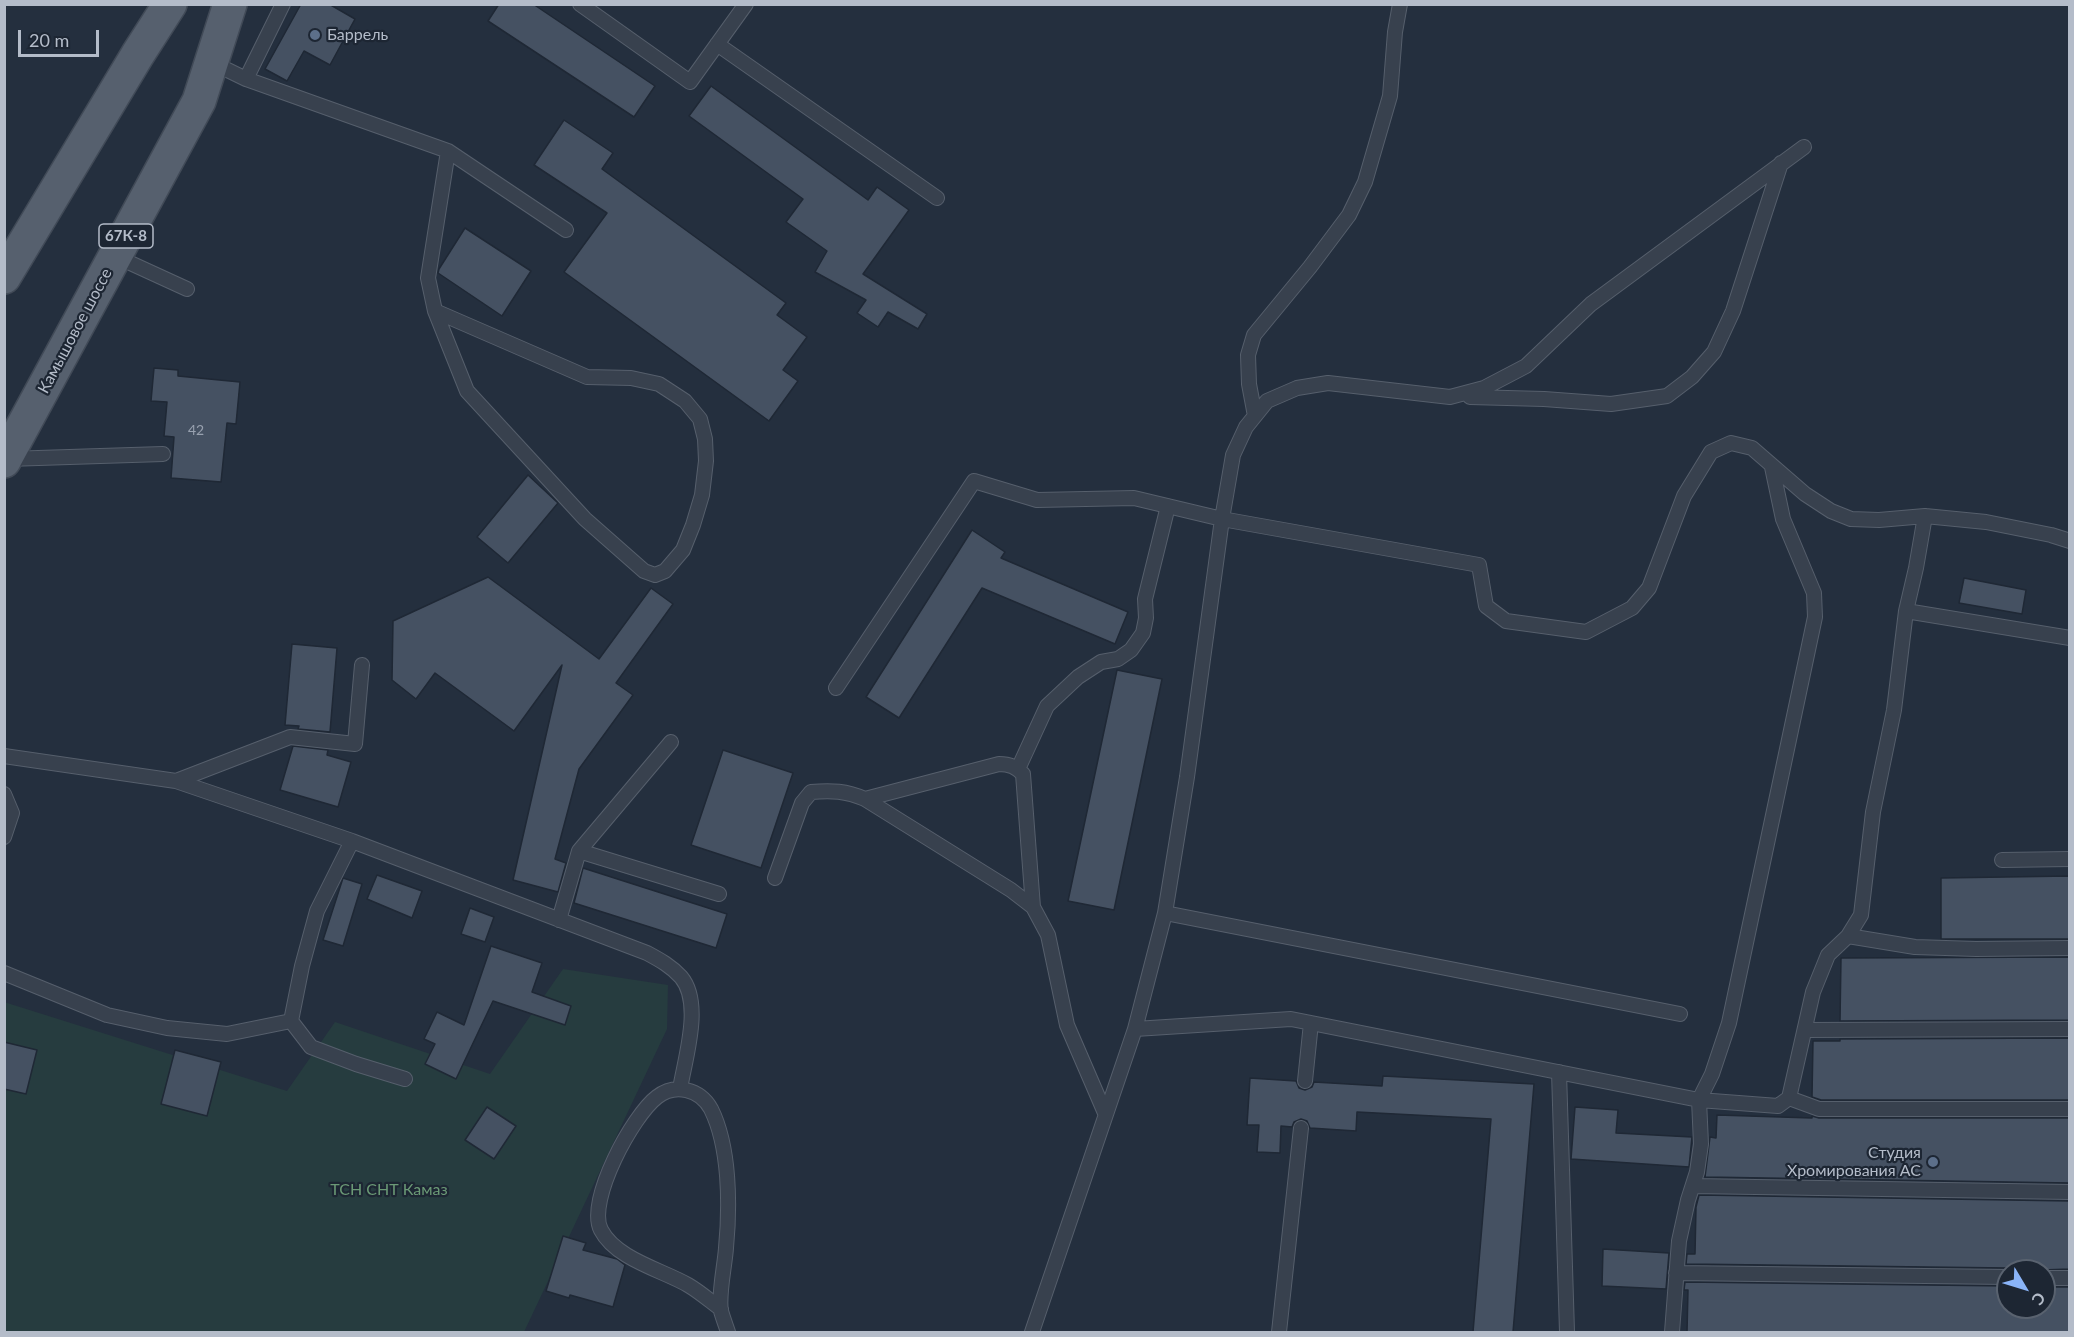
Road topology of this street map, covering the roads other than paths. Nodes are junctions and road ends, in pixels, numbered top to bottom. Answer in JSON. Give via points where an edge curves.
{"nodes":[{"id":1,"x":170,"y":4,"type":"edge"},
{"id":2,"x":230,"y":4,"type":"edge"},
{"id":3,"x":283,"y":4,"type":"edge"},
{"id":4,"x":580,"y":4,"type":"edge"},
{"id":5,"x":746,"y":4,"type":"edge"},
{"id":6,"x":1400,"y":4,"type":"edge"},
{"id":7,"x":717,"y":44,"type":"junction"},
{"id":8,"x":211,"y":62,"type":"junction"},
{"id":9,"x":246,"y":80,"type":"junction"},
{"id":10,"x":1804,"y":147,"type":"dead end"},
{"id":11,"x":448,"y":151,"type":"junction"},
{"id":12,"x":1781,"y":164,"type":"junction"},
{"id":13,"x":938,"y":198,"type":"dead end"},
{"id":14,"x":566,"y":230,"type":"dead end"},
{"id":15,"x":115,"y":256,"type":"junction"},
{"id":16,"x":4,"y":276,"type":"edge"},
{"id":17,"x":187,"y":289,"type":"dead end"},
{"id":18,"x":435,"y":311,"type":"junction"},
{"id":19,"x":1450,"y":397,"type":"junction"},
{"id":20,"x":1255,"y":416,"type":"junction"},
{"id":21,"x":163,"y":454,"type":"dead end"},
{"id":22,"x":5,"y":460,"type":"edge"},
{"id":23,"x":1772,"y":467,"type":"junction"},
{"id":24,"x":1168,"y":506,"type":"junction"},
{"id":25,"x":1925,"y":516,"type":"junction"},
{"id":26,"x":1222,"y":519,"type":"junction"},
{"id":27,"x":2070,"y":541,"type":"edge"},
{"id":28,"x":1906,"y":611,"type":"junction"},
{"id":29,"x":2070,"y":638,"type":"edge"},
{"id":30,"x":362,"y":665,"type":"dead end"},
{"id":31,"x":836,"y":688,"type":"dead end"},
{"id":32,"x":671,"y":742,"type":"dead end"},
{"id":33,"x":4,"y":756,"type":"edge"},
{"id":34,"x":1018,"y":770,"type":"junction"},
{"id":35,"x":176,"y":781,"type":"junction"},
{"id":36,"x":4,"y":794,"type":"edge"},
{"id":37,"x":865,"y":799,"type":"junction"},
{"id":38,"x":4,"y":837,"type":"edge"},
{"id":39,"x":351,"y":841,"type":"junction"},
{"id":40,"x":579,"y":851,"type":"junction"},
{"id":41,"x":2070,"y":859,"type":"edge"},
{"id":42,"x":2002,"y":860,"type":"dead end"},
{"id":43,"x":775,"y":878,"type":"dead end"},
{"id":44,"x":719,"y":894,"type":"dead end"},
{"id":45,"x":1033,"y":907,"type":"junction"},
{"id":46,"x":1165,"y":914,"type":"junction"},
{"id":47,"x":559,"y":920,"type":"junction"},
{"id":48,"x":1848,"y":936,"type":"junction"},
{"id":49,"x":2070,"y":948,"type":"edge"},
{"id":50,"x":4,"y":973,"type":"edge"},
{"id":51,"x":1680,"y":1014,"type":"dead end"},
{"id":52,"x":291,"y":1021,"type":"junction"},
{"id":53,"x":1311,"y":1023,"type":"junction"},
{"id":54,"x":1135,"y":1029,"type":"junction"},
{"id":55,"x":2070,"y":1029,"type":"edge"},
{"id":56,"x":1805,"y":1030,"type":"junction"},
{"id":57,"x":1559,"y":1072,"type":"junction"},
{"id":58,"x":405,"y":1078,"type":"dead end"},
{"id":59,"x":1305,"y":1081,"type":"dead end"},
{"id":60,"x":680,"y":1089,"type":"junction"},
{"id":61,"x":1789,"y":1098,"type":"junction"},
{"id":62,"x":1699,"y":1100,"type":"junction"},
{"id":63,"x":2070,"y":1109,"type":"edge"},
{"id":64,"x":1105,"y":1113,"type":"junction"},
{"id":65,"x":1300,"y":1128,"type":"dead end"},
{"id":66,"x":1693,"y":1186,"type":"junction"},
{"id":67,"x":2070,"y":1192,"type":"edge"},
{"id":68,"x":1676,"y":1273,"type":"junction"},
{"id":69,"x":1996,"y":1277,"type":"edge"},
{"id":70,"x":721,"y":1310,"type":"junction"},
{"id":71,"x":728,"y":1332,"type":"edge"},
{"id":72,"x":1032,"y":1332,"type":"edge"},
{"id":73,"x":1279,"y":1332,"type":"edge"},
{"id":74,"x":1567,"y":1332,"type":"edge"},
{"id":75,"x":1672,"y":1332,"type":"edge"}],
"edges":[{"from":1,"to":16,"type":"main road"},
{"from":2,"to":8,"type":"main road","name":"Камышовое шоссе","number":"67К-8"},
{"from":3,"to":9,"type":"lane"},
{"from":4,"to":7,"type":"lane","via":[[690,82]]},
{"from":5,"to":7,"type":"lane"},
{"from":6,"to":20,"type":"lane","via":[[1390,96],[1365,182],[1348,215],[1254,335],[1248,355]]},
{"from":7,"to":13,"type":"lane"},
{"from":8,"to":9,"type":"lane"},
{"from":8,"to":15,"type":"main road","name":"Камышовое шоссе","number":"67К-8","via":[[199,101]]},
{"from":9,"to":11,"type":"lane"},
{"from":10,"to":12,"type":"lane"},
{"from":11,"to":14,"type":"lane"},
{"from":11,"to":18,"type":"lane","via":[[428,278]]},
{"from":12,"to":19,"type":"lane","via":[[1591,304],[1526,366],[1484,388]]},
{"from":12,"to":19,"type":"lane","via":[[1733,311],[1714,352],[1668,396],[1611,404]]},
{"from":15,"to":17,"type":"lane"},
{"from":15,"to":22,"type":"main road","name":"Камышовое шоссе","number":"67К-8"},
{"from":18,"to":18,"type":"lane","via":[[467,391],[585,519],[644,571],[655,575],[665,571],[683,550],[702,495],[705,439],[700,419],[685,401],[659,384],[631,378],[587,377]]},
{"from":19,"to":20,"type":"lane","via":[[1328,383],[1297,388],[1277,397]]},
{"from":20,"to":26,"type":"lane","via":[[1233,455]]},
{"from":21,"to":22,"type":"lane"},
{"from":23,"to":25,"type":"lane","via":[[1831,512],[1851,519]]},
{"from":23,"to":26,"type":"lane","via":[[1752,448],[1731,443],[1711,453],[1684,496],[1649,588],[1632,608],[1586,632],[1506,621],[1486,606],[1479,565]]},
{"from":23,"to":62,"type":"lane","via":[[1783,519],[1814,592],[1815,617],[1729,1023]]},
{"from":24,"to":26,"type":"lane"},
{"from":24,"to":31,"type":"lane","via":[[1134,498],[1037,500],[974,480]]},
{"from":24,"to":34,"type":"lane","via":[[1145,599],[1143,633],[1131,650],[1078,677],[1047,706]]},
{"from":25,"to":27,"type":"lane","via":[[1986,522]]},
{"from":25,"to":28,"type":"lane"},
{"from":26,"to":46,"type":"lane"},
{"from":28,"to":29,"type":"lane"},
{"from":28,"to":48,"type":"lane","via":[[1894,710],[1873,812],[1862,915]]},
{"from":30,"to":35,"type":"lane","via":[[355,744],[290,737]]},
{"from":32,"to":40,"type":"lane"},
{"from":33,"to":35,"type":"lane"},
{"from":34,"to":37,"type":"lane","via":[[1009,764],[999,764]]},
{"from":34,"to":45,"type":"lane","via":[[1023,774]]},
{"from":35,"to":39,"type":"lane"},
{"from":36,"to":38,"type":"lane","via":[[12,813]]},
{"from":37,"to":43,"type":"lane","via":[[848,792],[812,792],[802,803]]},
{"from":37,"to":45,"type":"lane"},
{"from":39,"to":47,"type":"lane"},
{"from":39,"to":52,"type":"lane","via":[[317,911]]},
{"from":40,"to":44,"type":"lane"},
{"from":40,"to":47,"type":"lane"},
{"from":41,"to":42,"type":"lane"},
{"from":45,"to":64,"type":"lane","via":[[1048,935],[1067,1024]]},
{"from":46,"to":51,"type":"lane"},
{"from":46,"to":54,"type":"lane"},
{"from":47,"to":60,"type":"lane","via":[[647,953],[667,964],[682,979],[691,997],[692,1017]]},
{"from":48,"to":49,"type":"lane","via":[[1915,947]]},
{"from":48,"to":56,"type":"lane","via":[[1828,955],[1813,992]]},
{"from":50,"to":52,"type":"lane","via":[[107,1015],[166,1028],[227,1034]]},
{"from":52,"to":58,"type":"lane","via":[[311,1047]]},
{"from":53,"to":54,"type":"lane","via":[[1291,1019]]},
{"from":53,"to":57,"type":"lane"},
{"from":53,"to":59,"type":"lane"},
{"from":54,"to":64,"type":"lane"},
{"from":55,"to":56,"type":"lane"},
{"from":56,"to":61,"type":"lane"},
{"from":57,"to":62,"type":"lane"},
{"from":57,"to":74,"type":"lane"},
{"from":60,"to":70,"type":"lane","via":[[703,1099],[721,1137],[729,1206]]},
{"from":60,"to":70,"type":"lane","via":[[657,1097],[627,1136],[607,1175],[598,1215],[601,1230],[616,1248],[687,1284]]},
{"from":61,"to":62,"type":"lane","via":[[1778,1106]]},
{"from":61,"to":63,"type":"lane","via":[[1819,1108]]},
{"from":62,"to":66,"type":"lane","via":[[1701,1144]]},
{"from":64,"to":72,"type":"lane"},
{"from":65,"to":73,"type":"lane"},
{"from":66,"to":67,"type":"lane"},
{"from":66,"to":68,"type":"lane","via":[[1679,1241]]},
{"from":68,"to":69,"type":"lane"},
{"from":68,"to":75,"type":"lane"},
{"from":70,"to":71,"type":"lane"}]}
